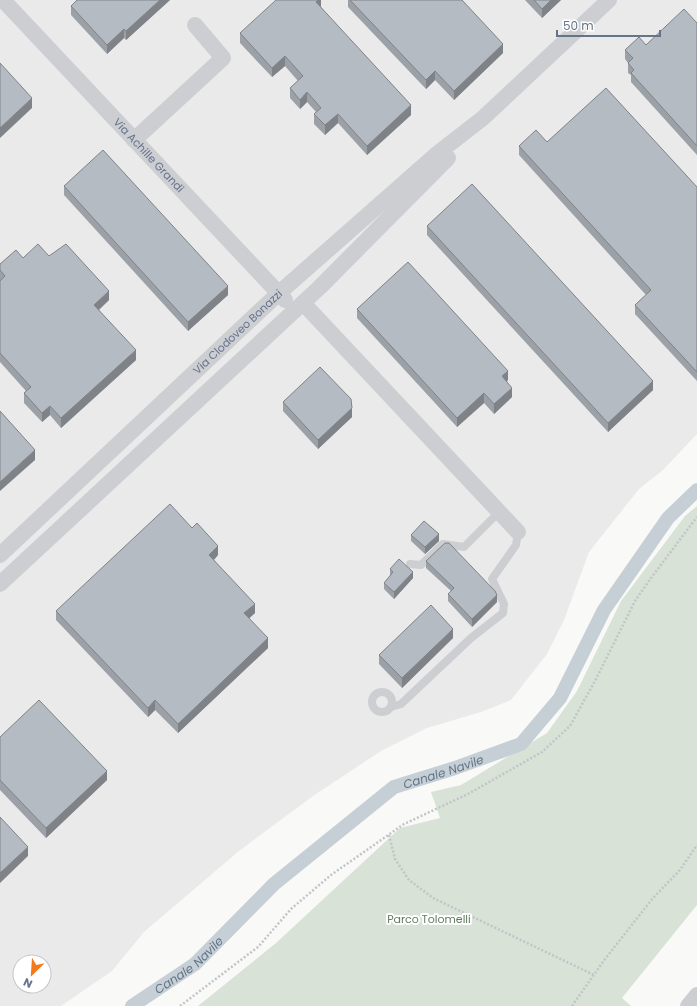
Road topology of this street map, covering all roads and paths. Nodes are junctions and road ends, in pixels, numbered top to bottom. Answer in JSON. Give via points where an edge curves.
{"nodes":[{"id":1,"x":609,"y":0,"type":"edge"},
{"id":2,"x":2,"y":3,"type":"edge"},
{"id":3,"x":195,"y":25,"type":"dead end"},
{"id":4,"x":483,"y":118,"type":"junction"},
{"id":5,"x":134,"y":140,"type":"junction"},
{"id":6,"x":279,"y":293,"type":"junction"},
{"id":7,"x":299,"y":307,"type":"junction"},
{"id":8,"x":499,"y":512,"type":"junction"},
{"id":9,"x":697,"y":517,"type":"edge"},
{"id":10,"x":518,"y":532,"type":"joint"},
{"id":11,"x":0,"y":555,"type":"edge"},
{"id":12,"x":410,"y":564,"type":"dead end"},
{"id":13,"x":0,"y":584,"type":"edge"},
{"id":14,"x":391,"y":707,"type":"dead end"},
{"id":15,"x":388,"y":835,"type":"junction"},
{"id":16,"x":697,"y":845,"type":"edge"},
{"id":17,"x":594,"y":974,"type":"junction"},
{"id":18,"x":697,"y":995,"type":"edge"},
{"id":19,"x":180,"y":1006,"type":"edge"},
{"id":20,"x":572,"y":1006,"type":"edge"},
{"id":21,"x":688,"y":1006,"type":"edge"}],
"edges":[{"from":1,"to":4,"type":"street","name":"Via Clodoveo Bonazzi"},
{"from":2,"to":5,"type":"street","name":"Via Achille Grandi"},
{"from":3,"to":5,"type":"street","via":[[224,58]]},
{"from":4,"to":6,"type":"street","name":"Via Clodoveo Bonazzi","via":[[438,153]]},
{"from":4,"to":7,"type":"street","name":"Via Clodoveo Bonazzi","via":[[445,161]]},
{"from":5,"to":6,"type":"street","name":"Via Achille Grandi"},
{"from":6,"to":7,"type":"street","name":"Via Achille Grandi"},
{"from":6,"to":11,"type":"street","name":"Via Clodoveo Bonazzi"},
{"from":7,"to":8,"type":"street"},
{"from":7,"to":13,"type":"street","name":"Via Clodoveo Bonazzi"},
{"from":8,"to":10,"type":"street"},
{"from":8,"to":12,"type":"lane","via":[[464,547],[443,544],[421,565]]},
{"from":9,"to":15,"type":"path","via":[[635,601],[570,726],[542,752],[468,794],[404,824]]},
{"from":10,"to":14,"type":"lane","via":[[516,545],[492,579],[504,604],[503,613],[471,638],[401,704]]},
{"from":15,"to":17,"type":"path","via":[[395,859],[409,880],[433,898]]},
{"from":15,"to":19,"type":"path","via":[[331,875],[291,909],[258,947]]},
{"from":16,"to":17,"type":"path","via":[[680,870],[653,898]]},
{"from":17,"to":20,"type":"path"},
{"from":18,"to":21,"type":"street"}]}
